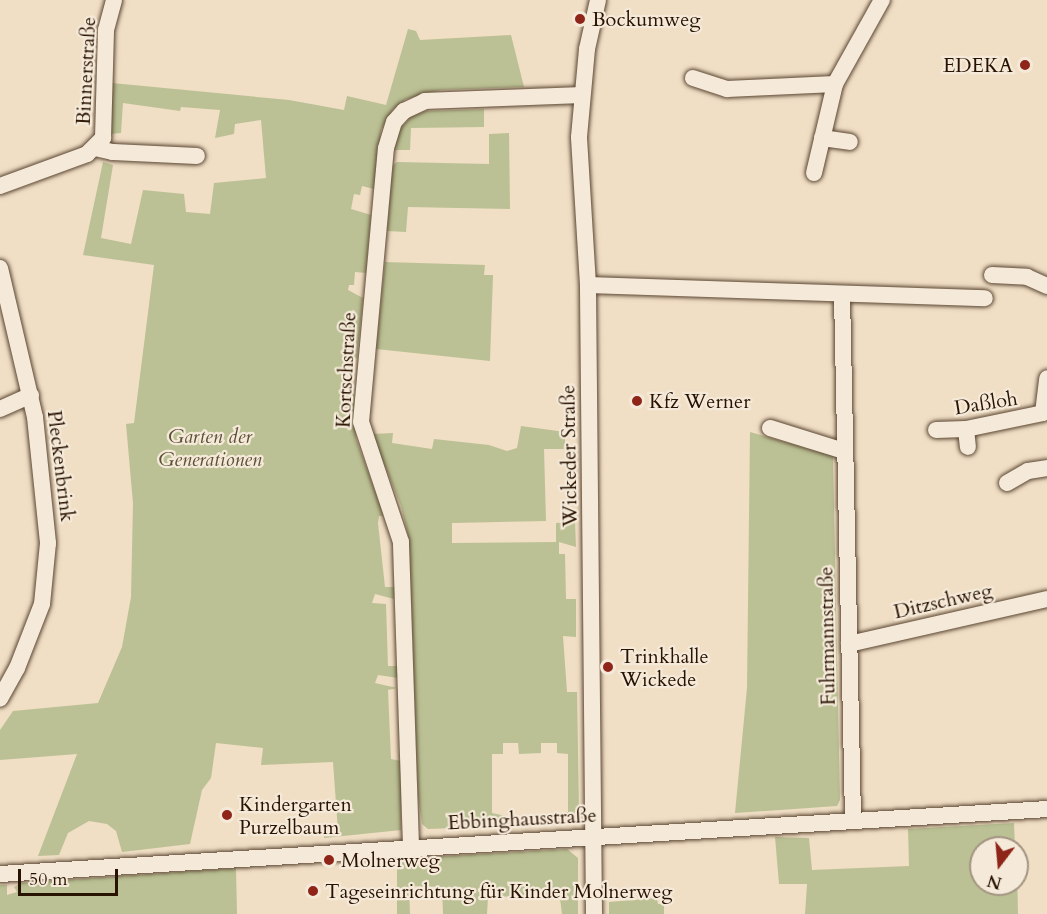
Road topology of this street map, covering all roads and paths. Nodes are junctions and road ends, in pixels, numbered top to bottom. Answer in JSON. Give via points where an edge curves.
{"nodes":[{"id":1,"x":114,"y":0,"type":"edge"},
{"id":2,"x":598,"y":0,"type":"edge"},
{"id":3,"x":882,"y":0,"type":"edge"},
{"id":4,"x":693,"y":78,"type":"dead end"},
{"id":5,"x":835,"y":84,"type":"junction"},
{"id":6,"x":581,"y":95,"type":"junction"},
{"id":7,"x":822,"y":138,"type":"junction"},
{"id":8,"x":850,"y":142,"type":"dead end"},
{"id":9,"x":95,"y":148,"type":"junction"},
{"id":10,"x":197,"y":156,"type":"dead end"},
{"id":11,"x":814,"y":173,"type":"dead end"},
{"id":12,"x":0,"y":186,"type":"edge"},
{"id":13,"x":0,"y":268,"type":"edge"},
{"id":14,"x":992,"y":275,"type":"dead end"},
{"id":15,"x":588,"y":285,"type":"junction"},
{"id":16,"x":1047,"y":286,"type":"edge"},
{"id":17,"x":842,"y":294,"type":"junction"},
{"id":18,"x":985,"y":298,"type":"dead end"},
{"id":19,"x":1047,"y":378,"type":"edge"},
{"id":20,"x":31,"y":395,"type":"junction"},
{"id":21,"x":0,"y":409,"type":"edge"},
{"id":22,"x":770,"y":428,"type":"dead end"},
{"id":23,"x":966,"y":429,"type":"junction"},
{"id":24,"x":936,"y":430,"type":"dead end"},
{"id":25,"x":968,"y":447,"type":"dead end"},
{"id":26,"x":844,"y":451,"type":"junction"},
{"id":27,"x":1047,"y":468,"type":"edge"},
{"id":28,"x":1007,"y":483,"type":"dead end"},
{"id":29,"x":1047,"y":599,"type":"edge"},
{"id":30,"x":849,"y":644,"type":"junction"},
{"id":31,"x":0,"y":699,"type":"edge"},
{"id":32,"x":1047,"y":809,"type":"edge"},
{"id":33,"x":853,"y":819,"type":"junction"},
{"id":34,"x":594,"y":837,"type":"junction"},
{"id":35,"x":411,"y":846,"type":"junction"},
{"id":36,"x":0,"y":874,"type":"edge"},
{"id":37,"x":594,"y":914,"type":"edge"}],
"edges":[{"from":1,"to":9,"type":"street","name":"Binnerstraße","via":[[106,30],[105,127]]},
{"from":2,"to":6,"type":"street","name":"Wickeder Straße"},
{"from":3,"to":5,"type":"street"},
{"from":4,"to":5,"type":"street","via":[[727,89]]},
{"from":5,"to":7,"type":"street"},
{"from":6,"to":15,"type":"street","name":"Wickeder Straße","via":[[579,157]]},
{"from":6,"to":35,"type":"street","name":"Kortschstraße","via":[[425,101],[404,111],[394,122],[386,148],[361,422],[400,542]]},
{"from":7,"to":8,"type":"street"},
{"from":7,"to":11,"type":"street"},
{"from":9,"to":10,"type":"street"},
{"from":9,"to":12,"type":"street","name":"Binnerstraße"},
{"from":13,"to":20,"type":"street","name":"Pleckenbrink"},
{"from":14,"to":16,"type":"street","via":[[1027,277]]},
{"from":15,"to":17,"type":"street"},
{"from":15,"to":34,"type":"street","name":"Wickeder Straße"},
{"from":17,"to":18,"type":"street"},
{"from":17,"to":26,"type":"street","name":"Fuhrmannstraße"},
{"from":19,"to":23,"type":"street","name":"Daßloh","via":[[1044,413]]},
{"from":20,"to":21,"type":"street"},
{"from":20,"to":31,"type":"street","name":"Pleckenbrink","via":[[47,506],[46,580],[34,628]]},
{"from":22,"to":26,"type":"street"},
{"from":23,"to":24,"type":"street","name":"Daßloh"},
{"from":23,"to":25,"type":"street"},
{"from":26,"to":30,"type":"street","name":"Fuhrmannstraße"},
{"from":27,"to":28,"type":"street","via":[[1028,471]]},
{"from":29,"to":30,"type":"street","name":"Ditzschweg"},
{"from":30,"to":33,"type":"street","name":"Fuhrmannstraße"},
{"from":32,"to":33,"type":"street","name":"Ebbinghausstraße"},
{"from":33,"to":34,"type":"street","name":"Ebbinghausstraße"},
{"from":34,"to":35,"type":"street","name":"Ebbinghausstraße"},
{"from":34,"to":37,"type":"street","name":"Wickeder Straße"},
{"from":35,"to":36,"type":"street","name":"Ebbinghausstraße"}]}
